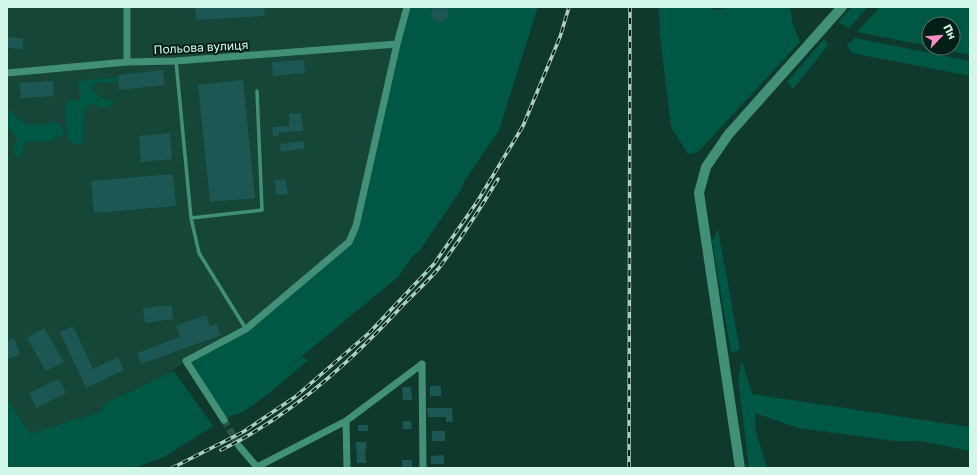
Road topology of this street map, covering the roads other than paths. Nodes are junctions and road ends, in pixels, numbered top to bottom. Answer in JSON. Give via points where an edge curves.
{"nodes":[{"id":1,"x":127,"y":7,"type":"edge"},
{"id":2,"x":407,"y":7,"type":"edge"},
{"id":3,"x":842,"y":7,"type":"edge"},
{"id":4,"x":397,"y":44,"type":"junction"},
{"id":5,"x":176,"y":61,"type":"junction"},
{"id":6,"x":127,"y":62,"type":"junction"},
{"id":7,"x":7,"y":73,"type":"edge"},
{"id":8,"x":257,"y":91,"type":"dead end"},
{"id":9,"x":190,"y":218,"type":"junction"},
{"id":10,"x":246,"y":329,"type":"junction"},
{"id":11,"x":224,"y":420,"type":"tunnel mouth"},
{"id":12,"x":346,"y":421,"type":"junction"},
{"id":13,"x":239,"y":446,"type":"tunnel mouth"},
{"id":14,"x":256,"y":468,"type":"edge"},
{"id":15,"x":347,"y":468,"type":"edge"},
{"id":16,"x":423,"y":468,"type":"edge"},
{"id":17,"x":740,"y":468,"type":"edge"}],
"edges":[{"from":1,"to":6,"type":"street"},
{"from":2,"to":4,"type":"street"},
{"from":3,"to":17,"type":"main road","via":[[728,135],[706,167],[700,193]]},
{"from":4,"to":5,"type":"street","name":"Польова вулиця"},
{"from":4,"to":10,"type":"street","via":[[356,226],[349,242]]},
{"from":5,"to":6,"type":"street","name":"Польова вулиця"},
{"from":5,"to":9,"type":"lane"},
{"from":6,"to":7,"type":"street","name":"Польова вулиця"},
{"from":8,"to":9,"type":"lane","via":[[262,210]]},
{"from":9,"to":10,"type":"lane","via":[[199,252]]},
{"from":10,"to":11,"type":"street","via":[[186,361]]},
{"from":12,"to":14,"type":"street"},
{"from":12,"to":15,"type":"street"},
{"from":12,"to":16,"type":"street","via":[[422,364]]},
{"from":13,"to":14,"type":"street"}]}
